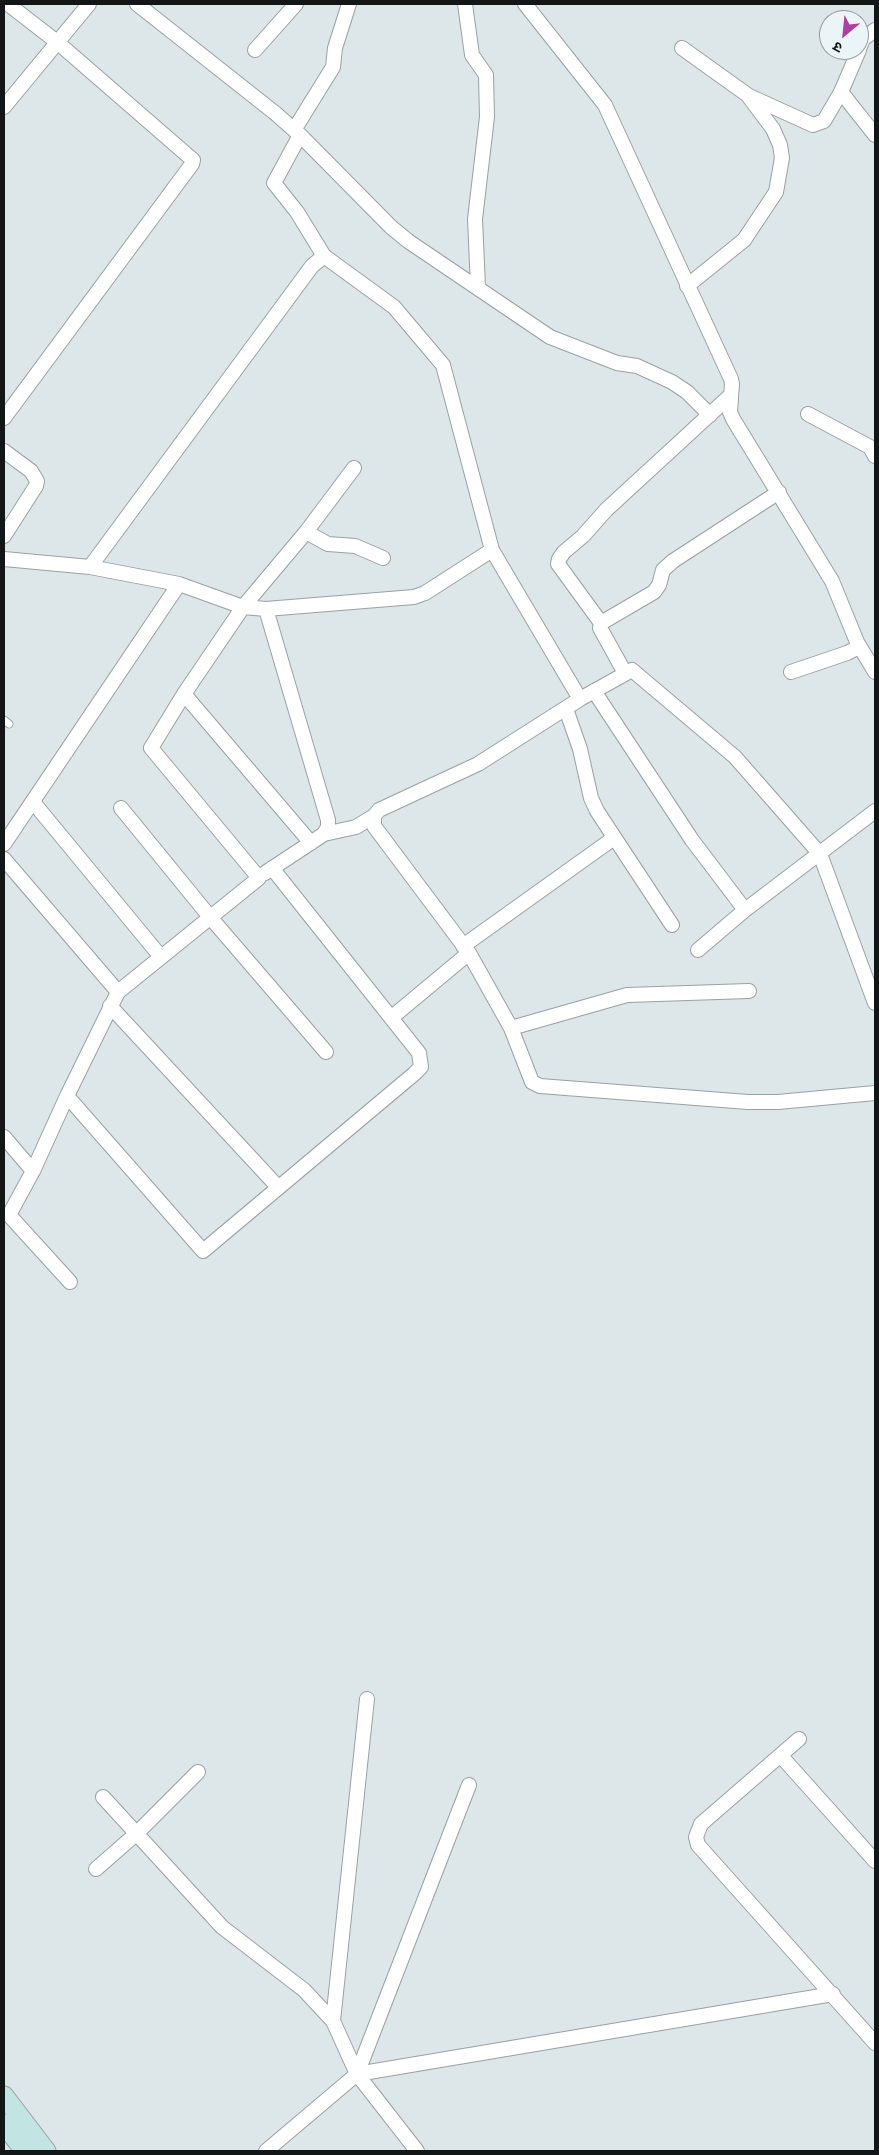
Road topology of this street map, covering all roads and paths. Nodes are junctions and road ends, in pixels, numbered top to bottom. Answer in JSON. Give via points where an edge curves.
{"nodes":[{"id":1,"x":8,"y":4,"type":"edge"},
{"id":2,"x":89,"y":4,"type":"edge"},
{"id":3,"x":138,"y":4,"type":"edge"},
{"id":4,"x":296,"y":4,"type":"edge"},
{"id":5,"x":349,"y":4,"type":"edge"},
{"id":6,"x":465,"y":4,"type":"edge"},
{"id":7,"x":531,"y":6,"type":"edge"},
{"id":8,"x":57,"y":42,"type":"junction"},
{"id":9,"x":682,"y":48,"type":"dead end"},
{"id":10,"x":256,"y":50,"type":"dead end"},
{"id":11,"x":855,"y":60,"type":"edge"},
{"id":12,"x":841,"y":92,"type":"junction"},
{"id":13,"x":749,"y":96,"type":"junction"},
{"id":14,"x":4,"y":108,"type":"edge"},
{"id":15,"x":297,"y":132,"type":"junction"},
{"id":16,"x":875,"y":136,"type":"edge"},
{"id":17,"x":324,"y":256,"type":"junction"},
{"id":18,"x":687,"y":286,"type":"junction"},
{"id":19,"x":478,"y":287,"type":"junction"},
{"id":20,"x":731,"y":395,"type":"junction"},
{"id":21,"x":808,"y":414,"type":"dead end"},
{"id":22,"x":710,"y":415,"type":"junction"},
{"id":23,"x":4,"y":418,"type":"edge"},
{"id":24,"x":873,"y":448,"type":"edge"},
{"id":25,"x":4,"y":451,"type":"edge"},
{"id":26,"x":354,"y":468,"type":"dead end"},
{"id":27,"x":779,"y":492,"type":"junction"},
{"id":28,"x":306,"y":532,"type":"junction"},
{"id":29,"x":4,"y":536,"type":"edge"},
{"id":30,"x":492,"y":550,"type":"junction"},
{"id":31,"x":383,"y":558,"type":"dead end"},
{"id":32,"x":4,"y":560,"type":"edge"},
{"id":33,"x":90,"y":568,"type":"junction"},
{"id":34,"x":179,"y":584,"type":"junction"},
{"id":35,"x":243,"y":607,"type":"junction"},
{"id":36,"x":266,"y":609,"type":"junction"},
{"id":37,"x":601,"y":623,"type":"junction"},
{"id":38,"x":860,"y":647,"type":"junction"},
{"id":39,"x":791,"y":672,"type":"dead end"},
{"id":40,"x":875,"y":672,"type":"edge"},
{"id":41,"x":625,"y":673,"type":"junction"},
{"id":42,"x":594,"y":691,"type":"junction"},
{"id":43,"x":184,"y":694,"type":"junction"},
{"id":44,"x":580,"y":699,"type":"junction"},
{"id":45,"x":566,"y":709,"type":"junction"},
{"id":46,"x":33,"y":802,"type":"junction"},
{"id":47,"x":121,"y":808,"type":"dead end"},
{"id":48,"x":875,"y":811,"type":"edge"},
{"id":49,"x":374,"y":816,"type":"junction"},
{"id":50,"x":324,"y":834,"type":"junction"},
{"id":51,"x":614,"y":838,"type":"junction"},
{"id":52,"x":311,"y":843,"type":"junction"},
{"id":53,"x":4,"y":844,"type":"edge"},
{"id":54,"x":820,"y":854,"type":"junction"},
{"id":55,"x":4,"y":858,"type":"edge"},
{"id":56,"x":272,"y":868,"type":"junction"},
{"id":57,"x":258,"y":878,"type":"junction"},
{"id":58,"x":744,"y":910,"type":"junction"},
{"id":59,"x":210,"y":917,"type":"junction"},
{"id":60,"x":672,"y":925,"type":"dead end"},
{"id":61,"x":466,"y":950,"type":"junction"},
{"id":62,"x":698,"y":950,"type":"dead end"},
{"id":63,"x":160,"y":957,"type":"junction"},
{"id":64,"x":749,"y":991,"type":"dead end"},
{"id":65,"x":118,"y":992,"type":"junction"},
{"id":66,"x":875,"y":1003,"type":"edge"},
{"id":67,"x":110,"y":1006,"type":"junction"},
{"id":68,"x":391,"y":1018,"type":"junction"},
{"id":69,"x":511,"y":1028,"type":"junction"},
{"id":70,"x":326,"y":1052,"type":"dead end"},
{"id":71,"x":875,"y":1093,"type":"edge"},
{"id":72,"x":67,"y":1096,"type":"junction"},
{"id":73,"x":4,"y":1137,"type":"edge"},
{"id":74,"x":33,"y":1172,"type":"junction"},
{"id":75,"x":278,"y":1187,"type":"junction"},
{"id":76,"x":7,"y":1218,"type":"edge"},
{"id":77,"x":70,"y":1282,"type":"dead end"},
{"id":78,"x":367,"y":1699,"type":"dead end"},
{"id":79,"x":799,"y":1739,"type":"dead end"},
{"id":80,"x":781,"y":1756,"type":"junction"},
{"id":81,"x":198,"y":1772,"type":"dead end"},
{"id":82,"x":468,"y":1785,"type":"dead end"},
{"id":83,"x":103,"y":1797,"type":"dead end"},
{"id":84,"x":136,"y":1834,"type":"junction"},
{"id":85,"x":875,"y":1861,"type":"edge"},
{"id":86,"x":96,"y":1869,"type":"dead end"},
{"id":87,"x":832,"y":1994,"type":"junction"},
{"id":88,"x":333,"y":2022,"type":"junction"},
{"id":89,"x":875,"y":2043,"type":"edge"},
{"id":90,"x":357,"y":2074,"type":"junction"},
{"id":91,"x":4,"y":2096,"type":"edge"},
{"id":92,"x":4,"y":2124,"type":"edge"},
{"id":93,"x":25,"y":2151,"type":"edge"},
{"id":94,"x":46,"y":2151,"type":"edge"},
{"id":95,"x":266,"y":2151,"type":"edge"},
{"id":96,"x":417,"y":2151,"type":"edge"}],
"edges":[{"from":1,"to":8,"type":"street"},
{"from":2,"to":8,"type":"street"},
{"from":3,"to":15,"type":"street"},
{"from":4,"to":10,"type":"street"},
{"from":5,"to":15,"type":"street","via":[[335,48],[333,67]]},
{"from":6,"to":19,"type":"street","via":[[472,56],[486,75],[487,117],[475,218]]},
{"from":7,"to":18,"type":"street","via":[[605,105]]},
{"from":8,"to":14,"type":"street"},
{"from":8,"to":23,"type":"street","via":[[194,160]]},
{"from":9,"to":13,"type":"street"},
{"from":11,"to":12,"type":"street"},
{"from":12,"to":13,"type":"street","via":[[824,121],[814,125]]},
{"from":12,"to":16,"type":"street"},
{"from":13,"to":18,"type":"street","via":[[780,144],[782,158],[776,192],[744,240]]},
{"from":15,"to":17,"type":"street","via":[[274,183],[297,212]]},
{"from":15,"to":19,"type":"street","via":[[391,227]]},
{"from":17,"to":30,"type":"street","via":[[394,307],[443,365]]},
{"from":17,"to":33,"type":"street","via":[[312,266]]},
{"from":18,"to":20,"type":"street","via":[[731,379]]},
{"from":19,"to":22,"type":"street","via":[[550,337],[617,363],[637,366],[672,382]]},
{"from":20,"to":22,"type":"street"},
{"from":20,"to":27,"type":"street","via":[[732,419]]},
{"from":21,"to":24,"type":"street"},
{"from":22,"to":37,"type":"street","via":[[606,510],[560,559],[558,564]]},
{"from":25,"to":29,"type":"street","via":[[31,471],[37,481]]},
{"from":26,"to":28,"type":"street"},
{"from":27,"to":37,"type":"street","via":[[673,561],[663,570],[654,592]]},
{"from":27,"to":38,"type":"street","via":[[832,581]]},
{"from":28,"to":31,"type":"street","via":[[328,544],[355,546]]},
{"from":28,"to":35,"type":"street"},
{"from":30,"to":36,"type":"street","via":[[414,597]]},
{"from":30,"to":44,"type":"street"},
{"from":32,"to":33,"type":"street"},
{"from":33,"to":34,"type":"street"},
{"from":34,"to":35,"type":"street"},
{"from":34,"to":46,"type":"street"},
{"from":35,"to":36,"type":"street"},
{"from":35,"to":43,"type":"street"},
{"from":36,"to":50,"type":"street","via":[[328,820]]},
{"from":37,"to":41,"type":"street","via":[[600,628]]},
{"from":38,"to":39,"type":"street"},
{"from":38,"to":40,"type":"street"},
{"from":41,"to":42,"type":"street"},
{"from":41,"to":54,"type":"street","via":[[637,672],[736,757]]},
{"from":42,"to":44,"type":"street"},
{"from":42,"to":58,"type":"street","via":[[692,840]]},
{"from":43,"to":52,"type":"street"},
{"from":43,"to":57,"type":"street","via":[[151,744],[151,751]]},
{"from":44,"to":45,"type":"street"},
{"from":45,"to":49,"type":"street","via":[[478,764],[379,810]]},
{"from":45,"to":51,"type":"street","via":[[580,749],[591,798]]},
{"from":46,"to":53,"type":"street"},
{"from":46,"to":63,"type":"street"},
{"from":47,"to":59,"type":"street"},
{"from":48,"to":54,"type":"street"},
{"from":49,"to":50,"type":"street","via":[[356,827]]},
{"from":49,"to":61,"type":"street","via":[[374,826]]},
{"from":50,"to":52,"type":"street"},
{"from":51,"to":60,"type":"street"},
{"from":51,"to":61,"type":"street"},
{"from":52,"to":56,"type":"street"},
{"from":54,"to":58,"type":"street"},
{"from":54,"to":66,"type":"street"},
{"from":55,"to":65,"type":"street"},
{"from":56,"to":57,"type":"street"},
{"from":56,"to":68,"type":"street"},
{"from":57,"to":59,"type":"street"},
{"from":58,"to":62,"type":"street"},
{"from":59,"to":63,"type":"street"},
{"from":59,"to":70,"type":"street"},
{"from":61,"to":68,"type":"street"},
{"from":61,"to":69,"type":"street"},
{"from":63,"to":65,"type":"street"},
{"from":64,"to":69,"type":"street","via":[[628,995]]},
{"from":65,"to":67,"type":"street"},
{"from":67,"to":72,"type":"street"},
{"from":67,"to":75,"type":"street"},
{"from":68,"to":75,"type":"street","via":[[419,1053],[420,1067]]},
{"from":69,"to":71,"type":"street","via":[[532,1082],[551,1088],[748,1102]]},
{"from":72,"to":74,"type":"street"},
{"from":72,"to":75,"type":"street","via":[[203,1251]]},
{"from":73,"to":74,"type":"street"},
{"from":74,"to":76,"type":"street"},
{"from":76,"to":77,"type":"street"},
{"from":78,"to":88,"type":"street"},
{"from":79,"to":80,"type":"street"},
{"from":80,"to":85,"type":"street"},
{"from":80,"to":87,"type":"street","via":[[701,1824],[696,1837],[698,1845]]},
{"from":81,"to":84,"type":"street"},
{"from":82,"to":90,"type":"street"},
{"from":83,"to":84,"type":"street"},
{"from":84,"to":86,"type":"street"},
{"from":84,"to":88,"type":"street","via":[[222,1927],[304,1990]]},
{"from":87,"to":89,"type":"street"},
{"from":87,"to":90,"type":"street"},
{"from":88,"to":90,"type":"street"},
{"from":90,"to":95,"type":"street"},
{"from":90,"to":96,"type":"street"},
{"from":91,"to":94,"type":"main road"},
{"from":92,"to":93,"type":"main road"}]}
